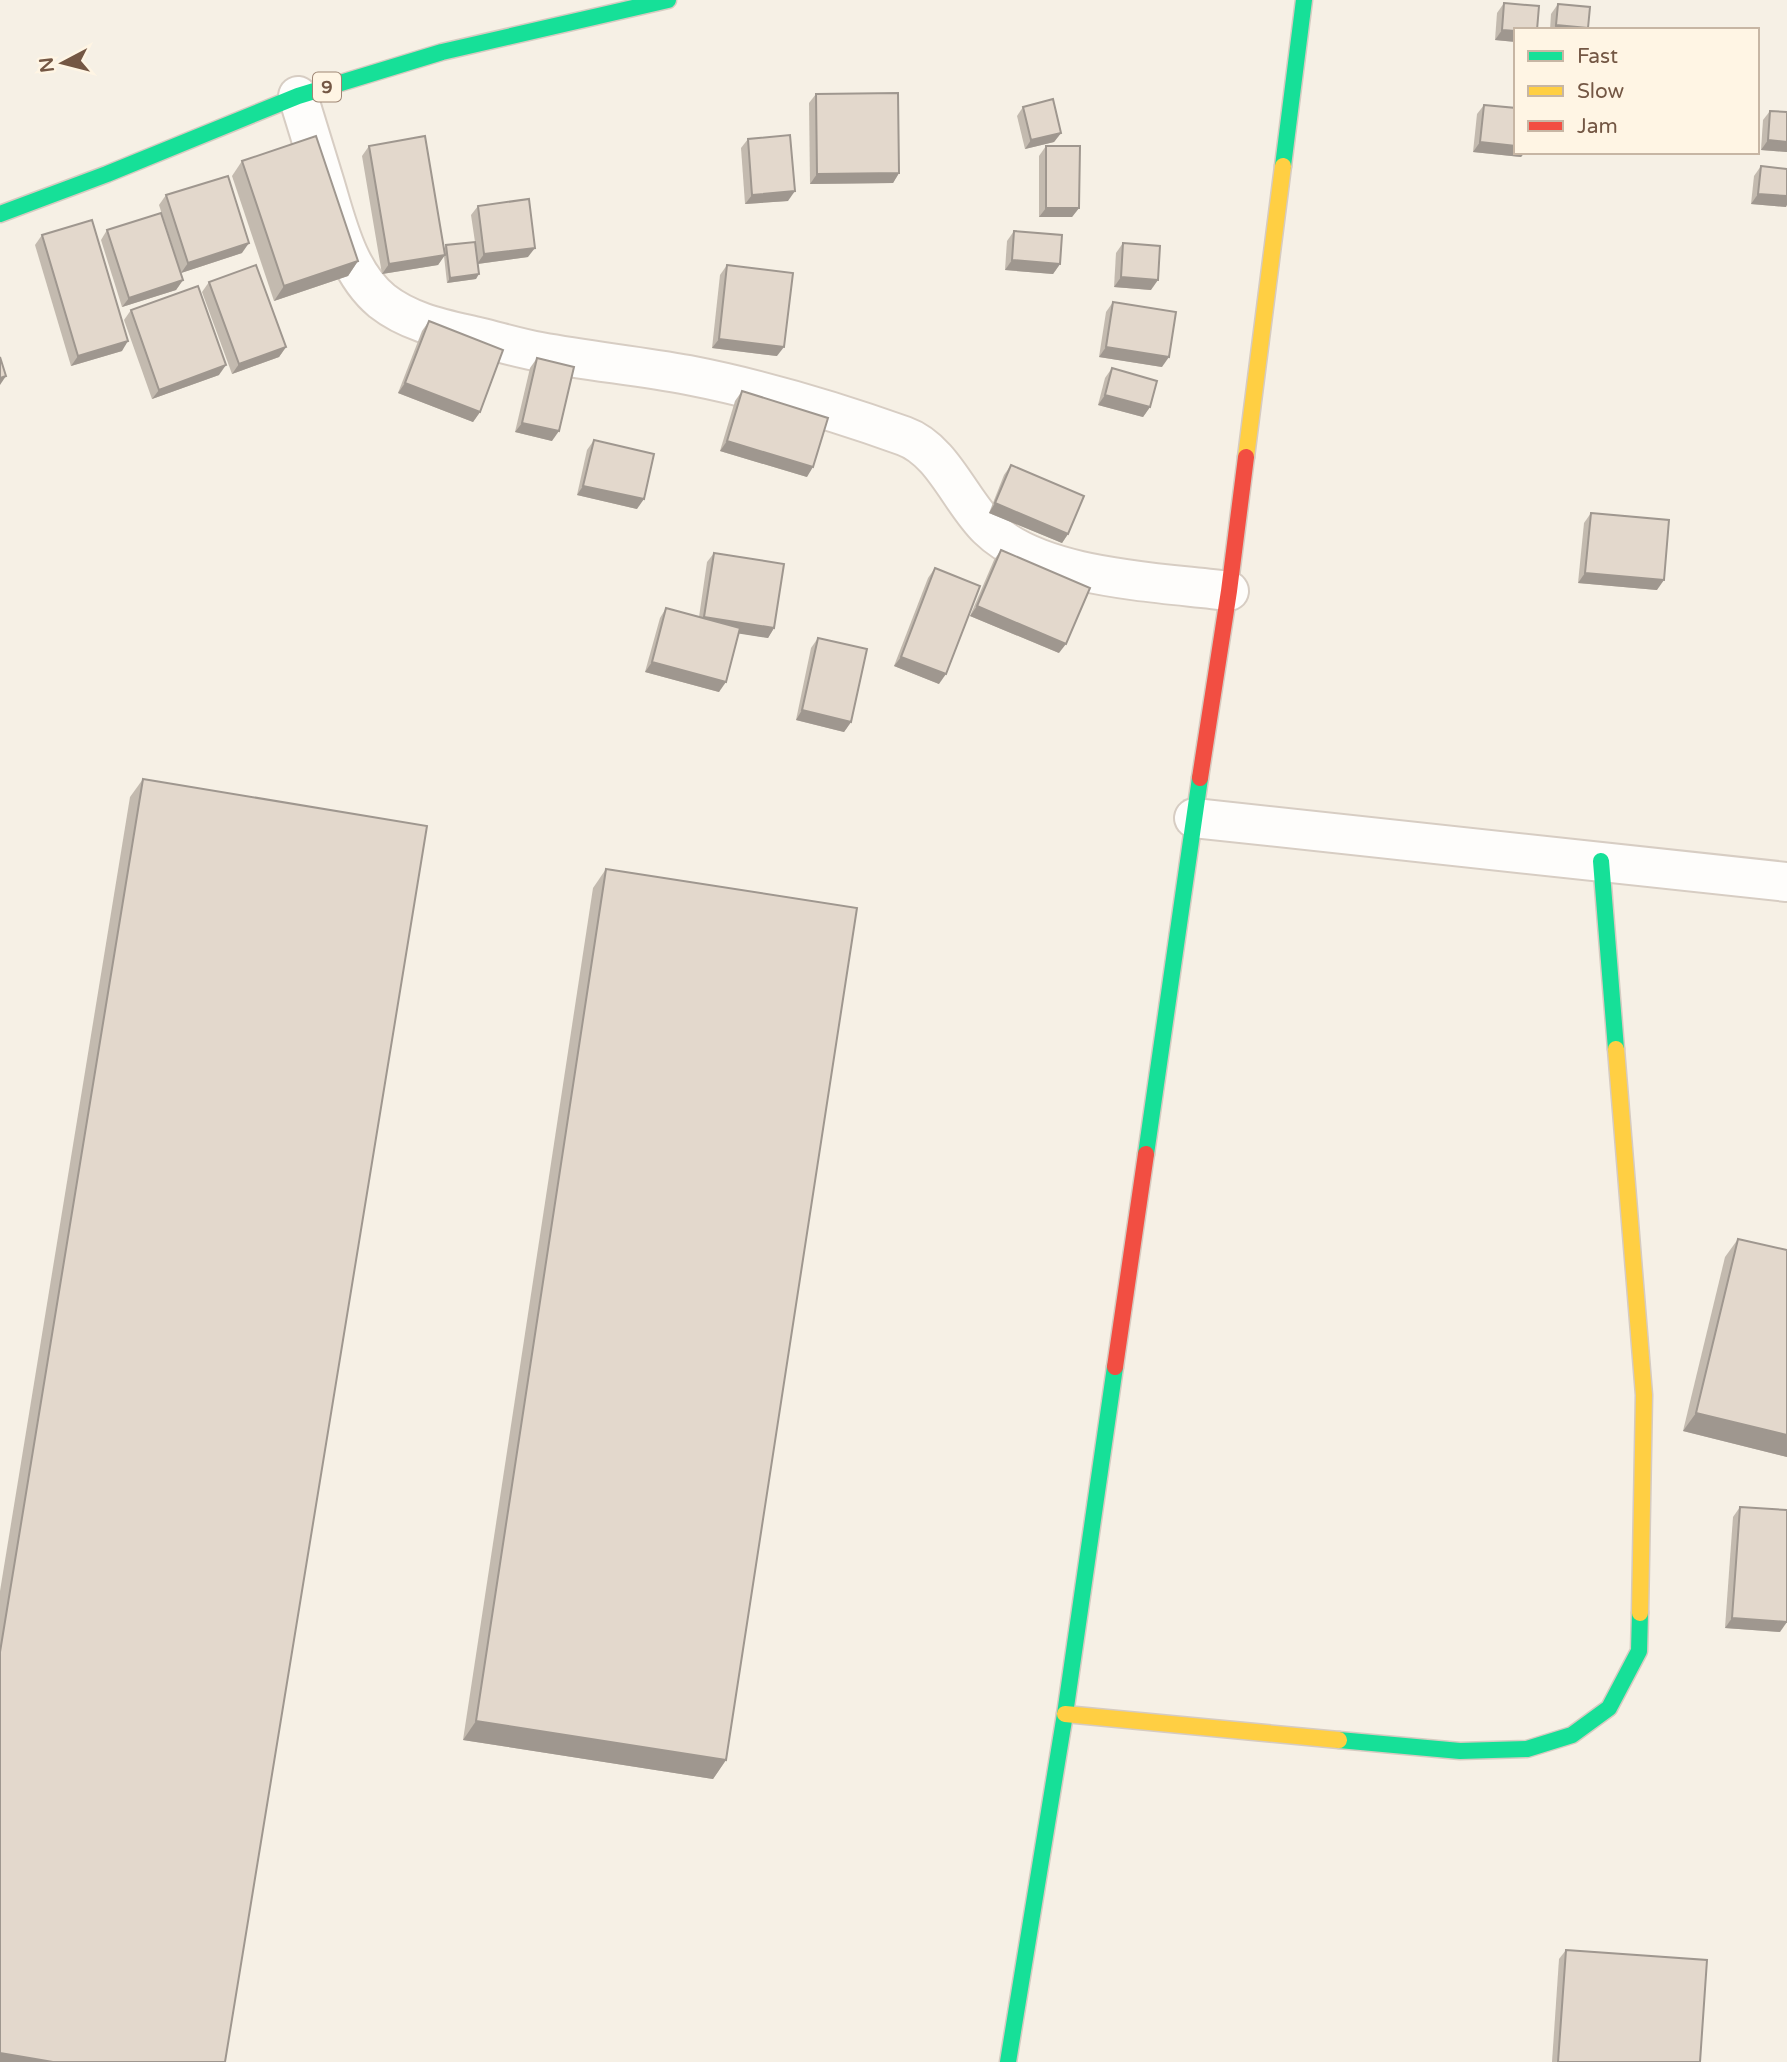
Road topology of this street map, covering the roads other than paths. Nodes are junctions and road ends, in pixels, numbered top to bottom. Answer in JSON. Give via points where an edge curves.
{"nodes":[{"id":1,"x":668,"y":0,"type":"edge"},
{"id":2,"x":1304,"y":0,"type":"edge"},
{"id":3,"x":298,"y":96,"type":"junction"},
{"id":4,"x":0,"y":214,"type":"edge"},
{"id":5,"x":1229,"y":591,"type":"junction"},
{"id":6,"x":1194,"y":818,"type":"junction"},
{"id":7,"x":1601,"y":861,"type":"junction"},
{"id":8,"x":1787,"y":882,"type":"edge"},
{"id":9,"x":1065,"y":1714,"type":"junction"},
{"id":10,"x":1008,"y":2062,"type":"edge"}],
"edges":[{"from":1,"to":3,"type":"main road","number":"9","via":[[442,52]]},
{"from":2,"to":5,"type":"main road"},
{"from":3,"to":4,"type":"main road","number":"9"},
{"from":3,"to":5,"type":"street","via":[[343,243],[358,273],[381,300],[416,322],[538,351],[689,375],[908,437],[952,479],[988,529],[1011,547],[1063,567]]},
{"from":5,"to":6,"type":"main road"},
{"from":6,"to":7,"type":"street"},
{"from":6,"to":9,"type":"main road"},
{"from":7,"to":8,"type":"street"},
{"from":7,"to":9,"type":"main road","via":[[1643,1395],[1639,1650],[1609,1708],[1572,1735],[1527,1749],[1460,1751]]},
{"from":9,"to":10,"type":"main road"}]}
